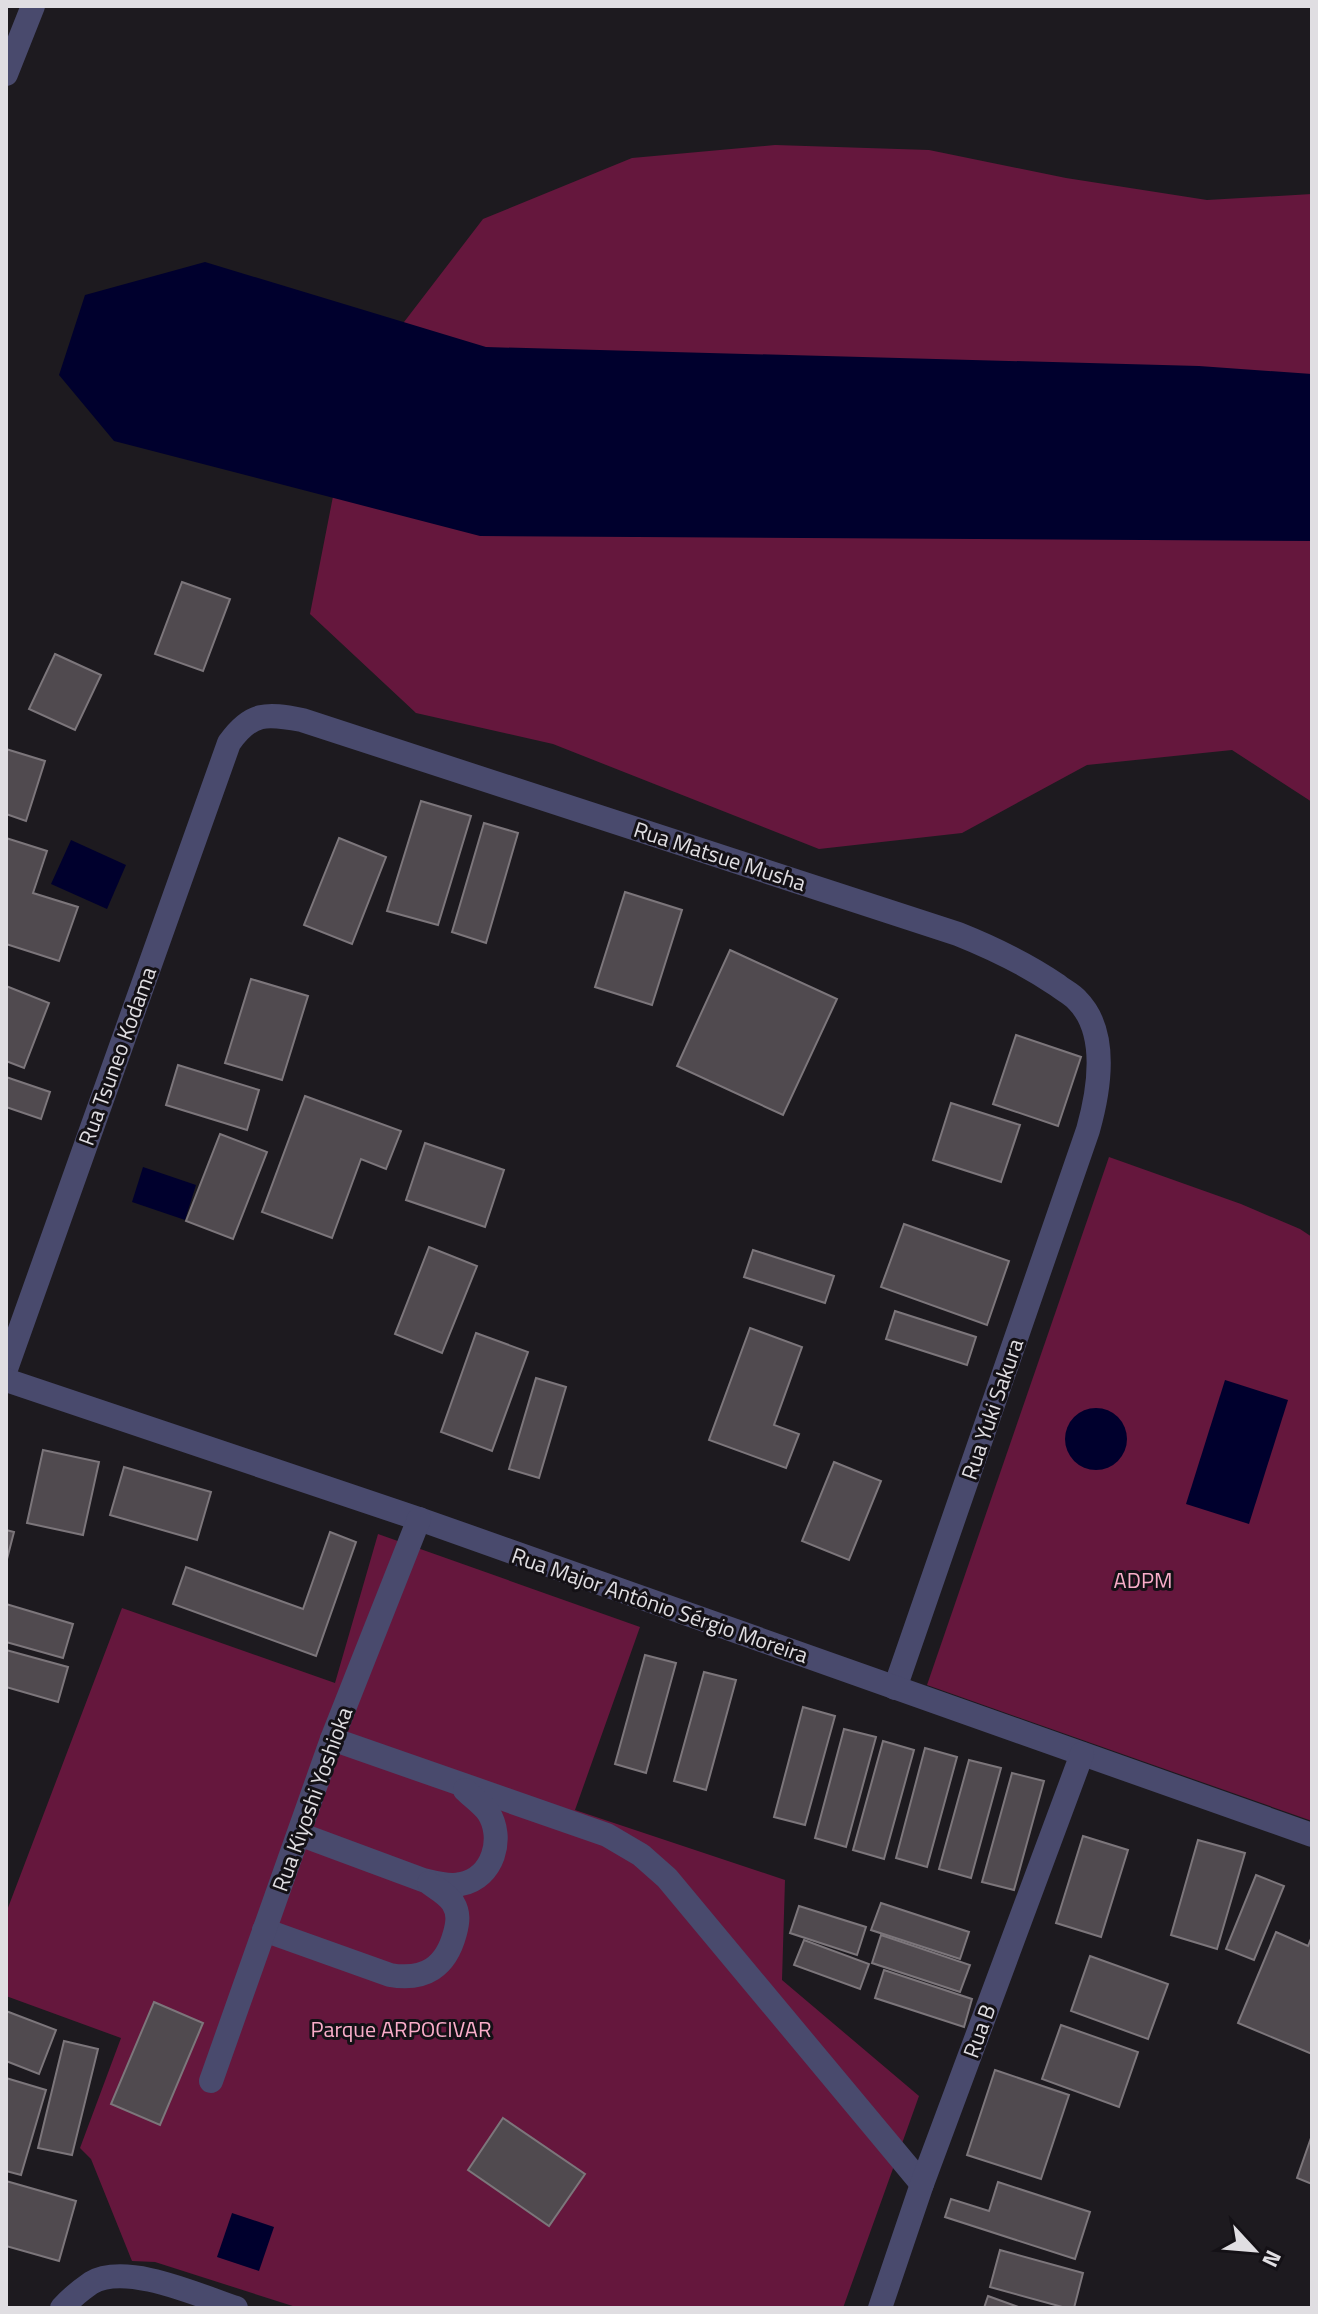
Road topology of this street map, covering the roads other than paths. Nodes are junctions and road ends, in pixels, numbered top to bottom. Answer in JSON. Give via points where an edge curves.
{"nodes":[{"id":1,"x":33,"y":6,"type":"edge"},
{"id":2,"x":6,"y":74,"type":"edge"},
{"id":3,"x":229,"y":743,"type":"joint"},
{"id":4,"x":1088,"y":1130,"type":"joint"},
{"id":5,"x":6,"y":1369,"type":"edge"},
{"id":6,"x":6,"y":1380,"type":"edge"},
{"id":7,"x":419,"y":1519,"type":"junction"},
{"id":8,"x":895,"y":1688,"type":"junction"},
{"id":9,"x":332,"y":1739,"type":"junction"},
{"id":10,"x":1082,"y":1754,"type":"junction"},
{"id":11,"x":457,"y":1783,"type":"junction"},
{"id":12,"x":299,"y":1834,"type":"junction"},
{"id":13,"x":1312,"y":1835,"type":"edge"},
{"id":14,"x":423,"y":1880,"type":"junction"},
{"id":15,"x":264,"y":1930,"type":"junction"},
{"id":16,"x":211,"y":2081,"type":"dead end"},
{"id":17,"x":922,"y":2184,"type":"junction"},
{"id":18,"x":62,"y":2308,"type":"edge"},
{"id":19,"x":236,"y":2308,"type":"edge"},
{"id":20,"x":880,"y":2308,"type":"edge"}],
"edges":[{"from":1,"to":2,"type":"street"},
{"from":3,"to":4,"type":"street","name":"Rua Matsue Musha","via":[[255,718],[302,720],[988,946],[1078,1000],[1091,1020],[1099,1083]]},
{"from":3,"to":5,"type":"street","name":"Rua Tsuneo Kodama"},
{"from":4,"to":8,"type":"street","name":"Rua Yuki Sakura"},
{"from":6,"to":7,"type":"street","name":"Rua Major Antônio Sérgio Moreira"},
{"from":7,"to":8,"type":"street","name":"Rua Major Antônio Sérgio Moreira"},
{"from":7,"to":9,"type":"street","name":"Rua Kiyoshi Yoshioka"},
{"from":8,"to":10,"type":"street","name":"Rua Major Antônio Sérgio Moreira"},
{"from":9,"to":11,"type":"street"},
{"from":9,"to":12,"type":"street","name":"Rua Kiyoshi Yoshioka"},
{"from":10,"to":13,"type":"street","name":"Rua Major Antônio Sérgio Moreira"},
{"from":10,"to":17,"type":"street","name":"Rua B"},
{"from":11,"to":14,"type":"street","via":[[488,1812],[496,1840],[493,1860],[476,1879],[461,1885]]},
{"from":11,"to":17,"type":"street","via":[[607,1835],[650,1862]]},
{"from":12,"to":14,"type":"street"},
{"from":12,"to":15,"type":"street","name":"Rua Kiyoshi Yoshioka"},
{"from":14,"to":15,"type":"street","via":[[447,1895],[458,1914],[445,1958],[418,1975],[390,1975]]},
{"from":15,"to":16,"type":"street","name":"Rua Kiyoshi Yoshioka"},
{"from":17,"to":20,"type":"street","name":"Rua B"},
{"from":18,"to":19,"type":"street","via":[[93,2282],[119,2276],[143,2278]]}]}
